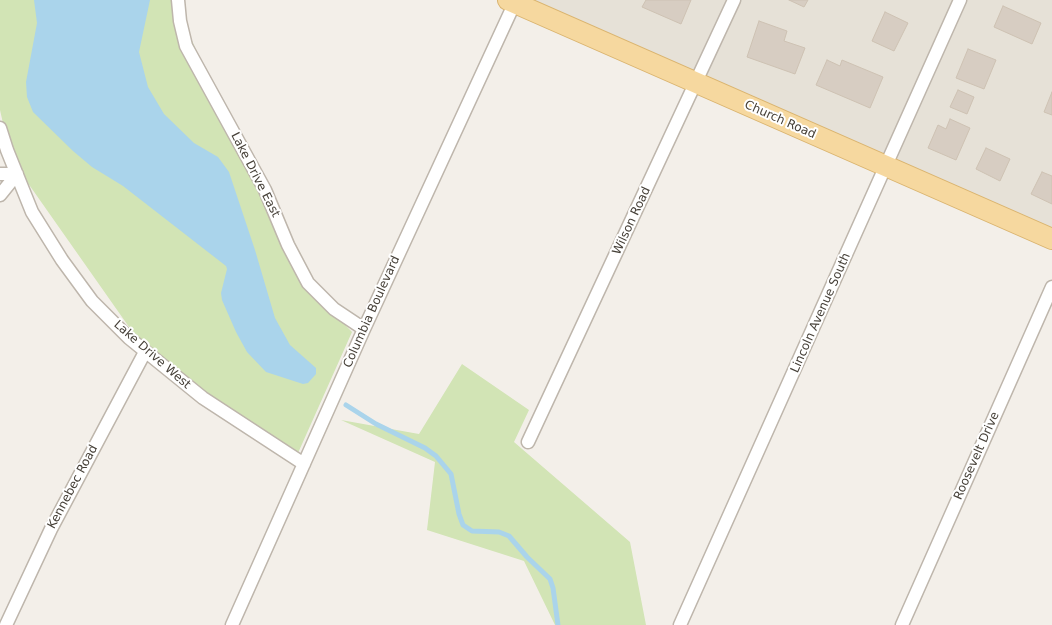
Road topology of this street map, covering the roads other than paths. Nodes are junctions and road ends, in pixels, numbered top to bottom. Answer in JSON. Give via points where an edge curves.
{"nodes":[{"id":1,"x":178,"y":0,"type":"edge"},
{"id":2,"x":734,"y":0,"type":"edge"},
{"id":3,"x":960,"y":0,"type":"edge"},
{"id":4,"x":513,"y":1,"type":"edge"},
{"id":5,"x":697,"y":83,"type":"junction"},
{"id":6,"x":0,"y":128,"type":"edge"},
{"id":7,"x":886,"y":168,"type":"junction"},
{"id":8,"x":0,"y":174,"type":"edge"},
{"id":9,"x":17,"y":174,"type":"junction"},
{"id":10,"x":0,"y":195,"type":"edge"},
{"id":11,"x":1052,"y":239,"type":"edge"},
{"id":12,"x":1052,"y":287,"type":"edge"},
{"id":13,"x":364,"y":329,"type":"junction"},
{"id":14,"x":145,"y":352,"type":"junction"},
{"id":15,"x":528,"y":442,"type":"dead end"},
{"id":16,"x":304,"y":464,"type":"junction"},
{"id":17,"x":6,"y":625,"type":"edge"},
{"id":18,"x":232,"y":625,"type":"edge"},
{"id":19,"x":680,"y":625,"type":"edge"},
{"id":20,"x":902,"y":625,"type":"edge"}],
"edges":[{"from":1,"to":13,"type":"street","name":"Lake Drive East","via":[[189,52],[265,190],[308,283],[334,309]]},
{"from":2,"to":5,"type":"street","name":"Wilson Road"},
{"from":3,"to":7,"type":"street","name":"Lincoln Avenue South"},
{"from":4,"to":5,"type":"main road","name":"Church Road"},
{"from":4,"to":13,"type":"street","name":"Columbia Boulevard"},
{"from":5,"to":7,"type":"main road","name":"Church Road"},
{"from":5,"to":15,"type":"street","name":"Wilson Road"},
{"from":6,"to":9,"type":"street","name":"Lake Drive West"},
{"from":7,"to":11,"type":"main road","name":"Church Road"},
{"from":7,"to":19,"type":"street","name":"Lincoln Avenue South"},
{"from":8,"to":9,"type":"street"},
{"from":9,"to":10,"type":"street"},
{"from":9,"to":14,"type":"street","name":"Lake Drive West","via":[[32,212],[62,260],[92,301]]},
{"from":12,"to":20,"type":"street","name":"Roosevelt Drive"},
{"from":13,"to":16,"type":"street","name":"Columbia Boulevard"},
{"from":14,"to":16,"type":"street","name":"Lake Drive West","via":[[203,398]]},
{"from":14,"to":17,"type":"street","name":"Kennebec Road","via":[[51,528]]},
{"from":16,"to":18,"type":"street","name":"Columbia Boulevard"}]}
